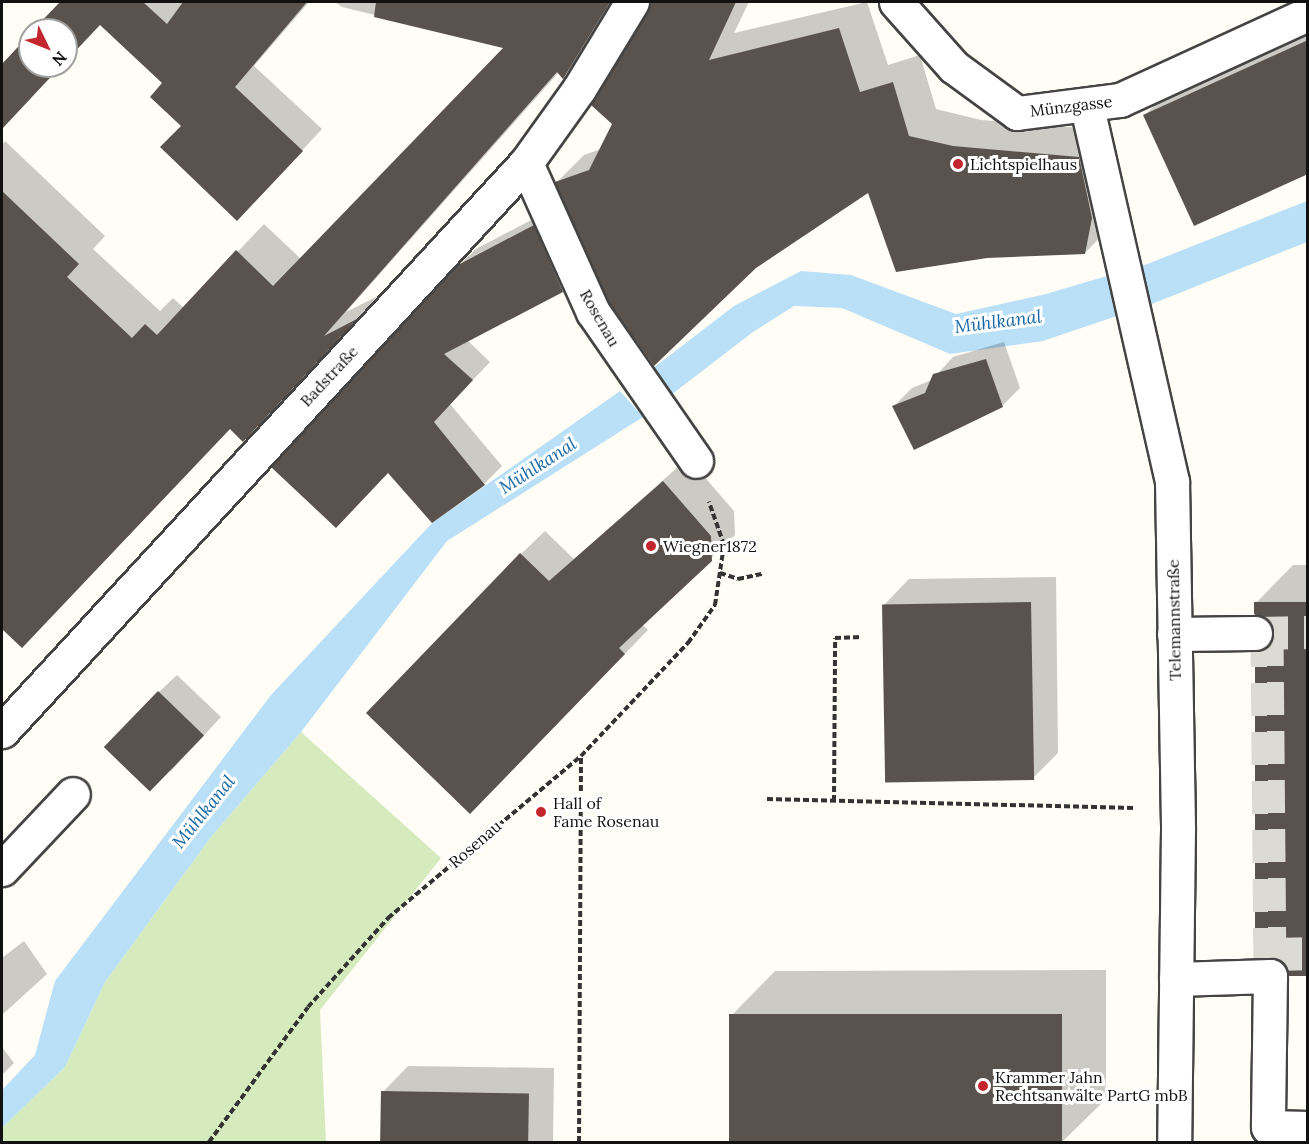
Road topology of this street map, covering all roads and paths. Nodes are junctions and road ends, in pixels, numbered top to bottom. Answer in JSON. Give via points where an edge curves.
{"nodes":[{"id":1,"x":632,"y":2,"type":"edge"},
{"id":2,"x":896,"y":2,"type":"edge"},
{"id":3,"x":1308,"y":14,"type":"edge"},
{"id":4,"x":1087,"y":107,"type":"junction"},
{"id":5,"x":526,"y":163,"type":"junction"},
{"id":6,"x":696,"y":461,"type":"dead end"},
{"id":7,"x":724,"y":545,"type":"dead end"},
{"id":8,"x":720,"y":573,"type":"junction"},
{"id":9,"x":762,"y":574,"type":"dead end"},
{"id":10,"x":1255,"y":633,"type":"tunnel mouth"},
{"id":11,"x":1174,"y":634,"type":"junction"},
{"id":12,"x":862,"y":637,"type":"dead end"},
{"id":13,"x":2,"y":731,"type":"edge"},
{"id":14,"x":581,"y":756,"type":"junction"},
{"id":15,"x":73,"y":794,"type":"dead end"},
{"id":16,"x":767,"y":799,"type":"dead end"},
{"id":17,"x":834,"y":801,"type":"junction"},
{"id":18,"x":1177,"y":809,"type":"junction"},
{"id":19,"x":2,"y":869,"type":"edge"},
{"id":20,"x":1176,"y":979,"type":"junction"},
{"id":21,"x":1308,"y":1128,"type":"edge"},
{"id":22,"x":209,"y":1143,"type":"edge"},
{"id":23,"x":579,"y":1143,"type":"edge"},
{"id":24,"x":1174,"y":1143,"type":"edge"}],
"edges":[{"from":1,"to":5,"type":"street","name":"Badstraße","via":[[579,89]]},
{"from":2,"to":4,"type":"street","name":"Münzgasse","via":[[954,67],[1017,113]]},
{"from":3,"to":4,"type":"street","name":"Münzgasse","via":[[1120,100]]},
{"from":4,"to":11,"type":"street","name":"Telemannstraße","via":[[1173,481]]},
{"from":5,"to":6,"type":"street","name":"Rosenau","via":[[593,312]]},
{"from":5,"to":13,"type":"street","name":"Badstraße"},
{"from":7,"to":8,"type":"path","name":"Rosenau"},
{"from":8,"to":9,"type":"path","via":[[738,579]]},
{"from":8,"to":14,"type":"path","name":"Rosenau","via":[[715,605],[688,643]]},
{"from":10,"to":11,"type":"street"},
{"from":11,"to":18,"type":"street","name":"Telemannstraße"},
{"from":12,"to":17,"type":"path","via":[[835,638]]},
{"from":14,"to":22,"type":"path","name":"Rosenau","via":[[388,918],[308,1007]]},
{"from":14,"to":23,"type":"path"},
{"from":15,"to":19,"type":"street"},
{"from":16,"to":17,"type":"path"},
{"from":17,"to":18,"type":"path"},
{"from":18,"to":20,"type":"street","name":"Telemannstraße"},
{"from":20,"to":21,"type":"street","via":[[1270,976],[1268,1127]]},
{"from":20,"to":24,"type":"street","name":"Telemannstraße"}]}
